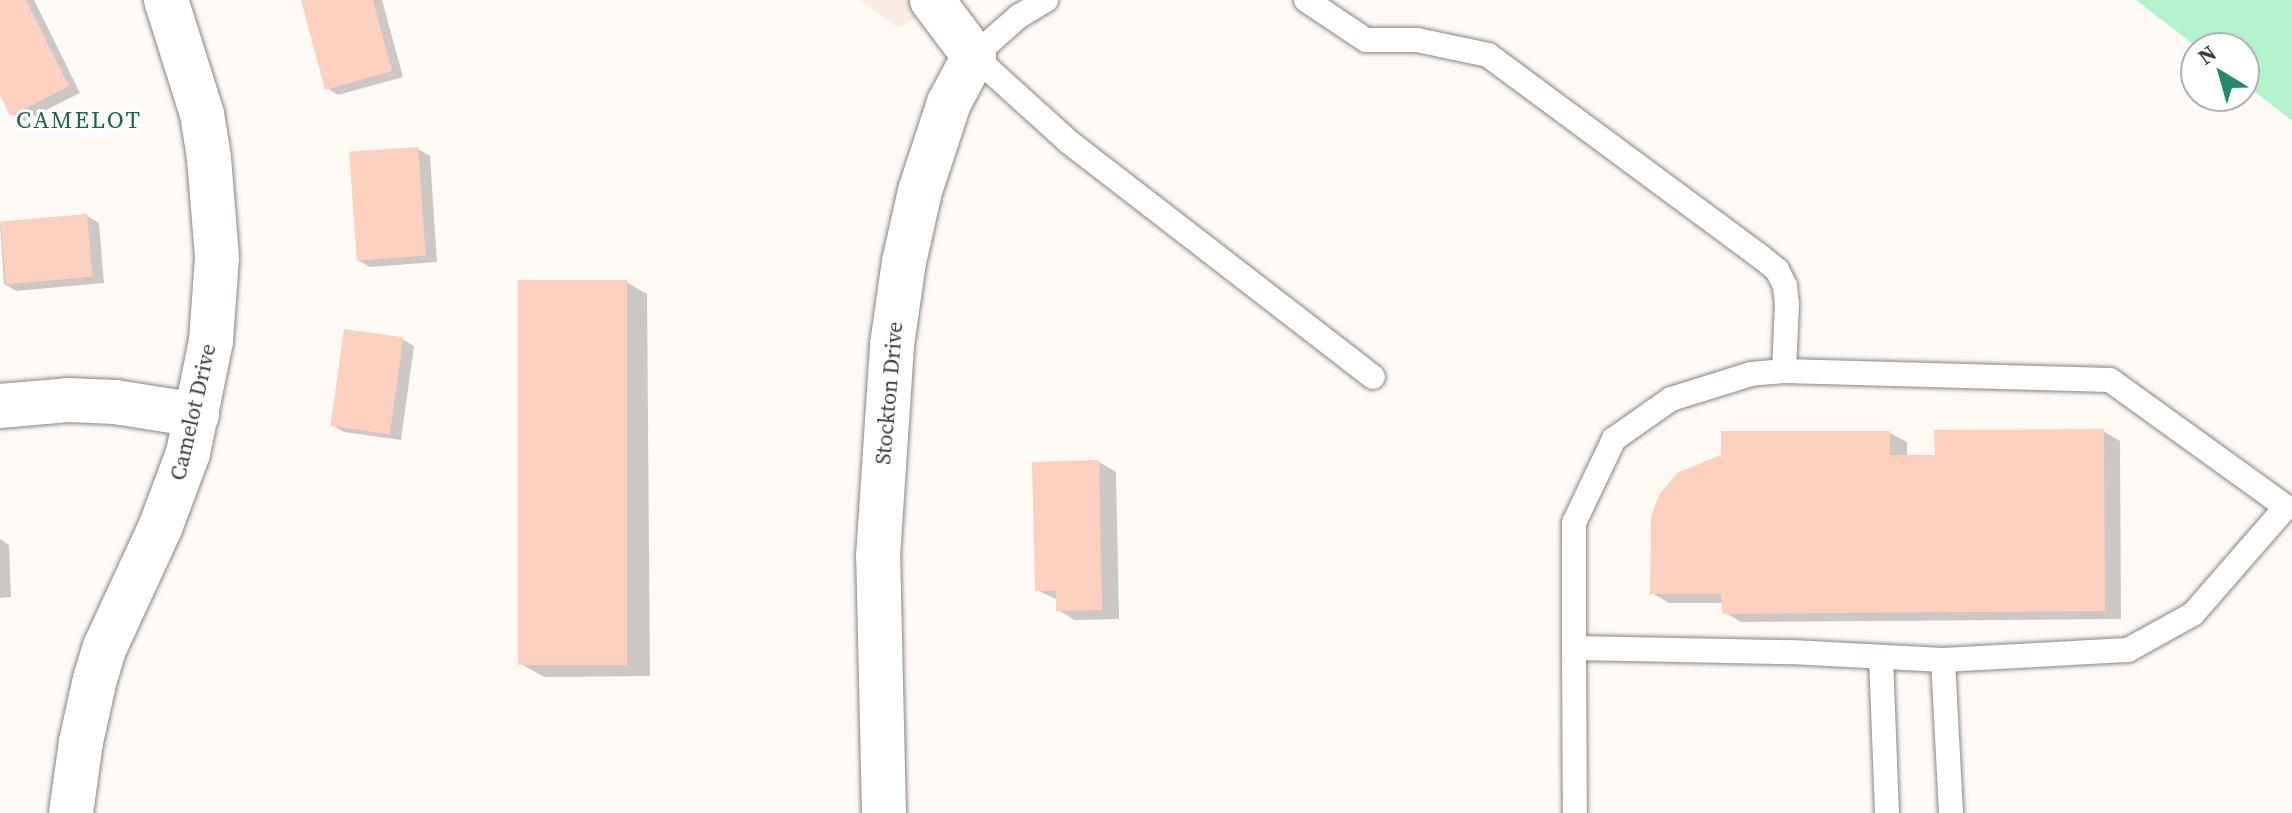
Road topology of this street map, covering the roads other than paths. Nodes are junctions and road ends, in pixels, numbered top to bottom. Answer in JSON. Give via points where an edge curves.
{"nodes":[{"id":1,"x":166,"y":0,"type":"edge"},
{"id":2,"x":932,"y":0,"type":"edge"},
{"id":3,"x":1046,"y":0,"type":"edge"},
{"id":4,"x":1306,"y":0,"type":"edge"},
{"id":5,"x":1019,"y":8,"type":"edge"},
{"id":6,"x":974,"y":56,"type":"junction"},
{"id":7,"x":1784,"y":371,"type":"junction"},
{"id":8,"x":1373,"y":377,"type":"dead end"},
{"id":9,"x":0,"y":406,"type":"edge"},
{"id":10,"x":197,"y":415,"type":"junction"},
{"id":11,"x":1574,"y":648,"type":"junction"},
{"id":12,"x":1881,"y":657,"type":"junction"},
{"id":13,"x":1943,"y":660,"type":"junction"},
{"id":14,"x":71,"y":813,"type":"edge"},
{"id":15,"x":884,"y":813,"type":"edge"},
{"id":16,"x":1575,"y":813,"type":"edge"},
{"id":17,"x":1887,"y":813,"type":"edge"},
{"id":18,"x":1951,"y":813,"type":"edge"}],
"edges":[{"from":1,"to":10,"type":"street","name":"Camelot Drive","via":[[202,114],[215,209],[215,302]]},
{"from":2,"to":6,"type":"street"},
{"from":3,"to":5,"type":"lane"},
{"from":4,"to":7,"type":"lane","via":[[1366,40],[1417,40],[1488,55],[1761,257],[1777,270],[1785,286]]},
{"from":5,"to":6,"type":"lane"},
{"from":6,"to":8,"type":"lane","via":[[1069,142]]},
{"from":6,"to":15,"type":"street","name":"Stockton Drive","via":[[949,103],[928,162],[904,262],[892,345],[878,557]]},
{"from":7,"to":11,"type":"lane","via":[[1751,374],[1671,399],[1614,439],[1574,523]]},
{"from":7,"to":13,"type":"lane","via":[[2110,380],[2286,507],[2193,614],[2128,650]]},
{"from":9,"to":10,"type":"street","via":[[115,402]]},
{"from":10,"to":14,"type":"street","name":"Camelot Drive","via":[[173,496],[105,647],[81,742]]},
{"from":11,"to":12,"type":"lane"},
{"from":11,"to":16,"type":"lane"},
{"from":12,"to":13,"type":"lane"},
{"from":12,"to":17,"type":"lane"},
{"from":13,"to":18,"type":"lane"}]}
